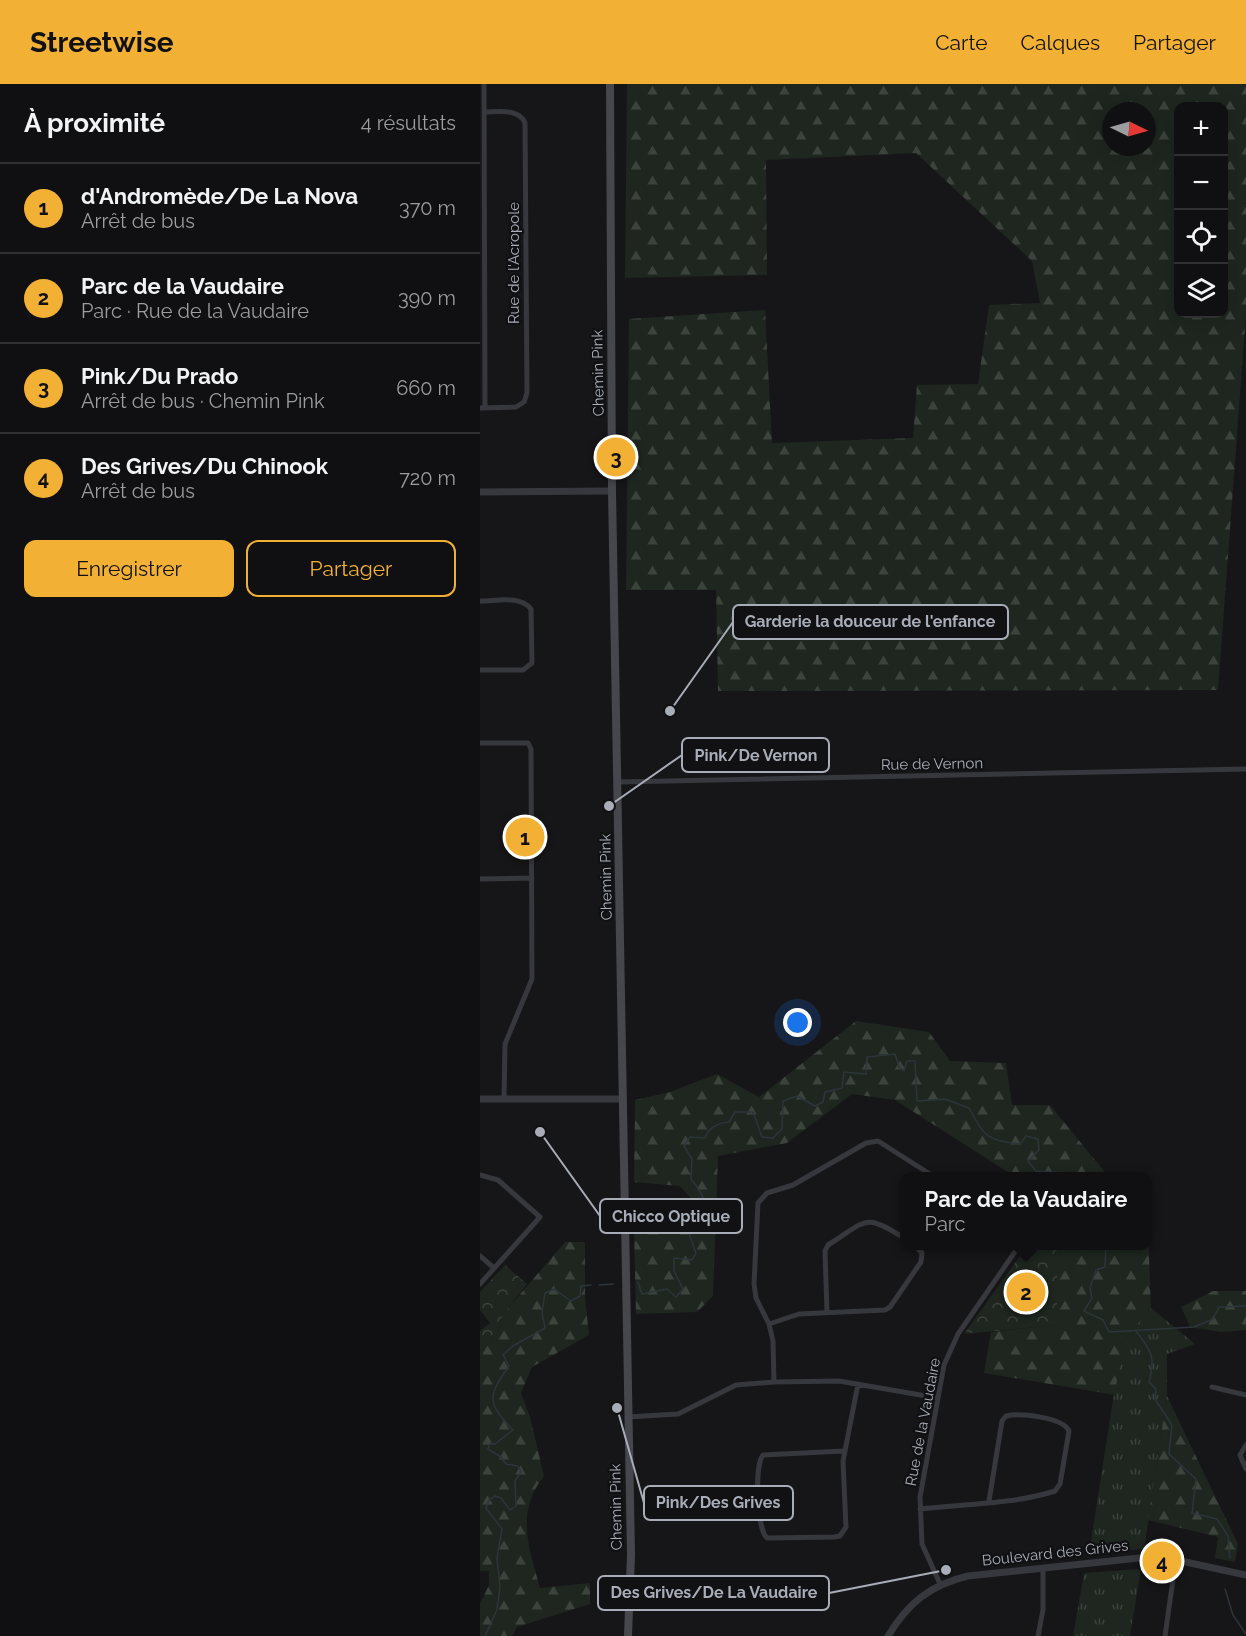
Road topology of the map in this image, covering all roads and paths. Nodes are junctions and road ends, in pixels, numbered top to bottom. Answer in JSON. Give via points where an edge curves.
{"nodes":[{"id":1,"x":484,"y":84,"type":"edge"},
{"id":2,"x":610,"y":84,"type":"edge"},
{"id":3,"x":484,"y":112,"type":"junction"},
{"id":4,"x":483,"y":158,"type":"edge"},
{"id":5,"x":483,"y":258,"type":"edge"},
{"id":6,"x":483,"y":407,"type":"edge"},
{"id":7,"x":612,"y":491,"type":"junction"},
{"id":8,"x":480,"y":492,"type":"edge"},
{"id":9,"x":480,"y":601,"type":"edge"},
{"id":10,"x":480,"y":670,"type":"edge"},
{"id":11,"x":480,"y":743,"type":"edge"},
{"id":12,"x":1246,"y":769,"type":"edge"},
{"id":13,"x":618,"y":782,"type":"junction"},
{"id":14,"x":532,"y":878,"type":"junction"},
{"id":15,"x":480,"y":879,"type":"edge"},
{"id":16,"x":504,"y":1099,"type":"junction"},
{"id":17,"x":622,"y":1099,"type":"junction"},
{"id":18,"x":480,"y":1100,"type":"edge"},
{"id":19,"x":927,"y":1172,"type":"edge"},
{"id":20,"x":480,"y":1175,"type":"edge"},
{"id":21,"x":900,"y":1235,"type":"edge"},
{"id":22,"x":920,"y":1250,"type":"edge"},
{"id":23,"x":1016,"y":1250,"type":"edge"},
{"id":24,"x":480,"y":1256,"type":"edge"},
{"id":25,"x":494,"y":1268,"type":"junction"},
{"id":26,"x":480,"y":1284,"type":"edge"},
{"id":27,"x":827,"y":1312,"type":"junction"},
{"id":28,"x":769,"y":1324,"type":"junction"},
{"id":29,"x":774,"y":1382,"type":"junction"},
{"id":30,"x":858,"y":1384,"type":"junction"},
{"id":31,"x":1212,"y":1387,"type":"dead end"},
{"id":32,"x":1246,"y":1395,"type":"edge"},
{"id":33,"x":938,"y":1398,"type":"junction"},
{"id":34,"x":628,"y":1417,"type":"junction"},
{"id":35,"x":1246,"y":1445,"type":"edge"},
{"id":36,"x":844,"y":1450,"type":"junction"},
{"id":37,"x":1246,"y":1469,"type":"edge"},
{"id":38,"x":989,"y":1501,"type":"junction"},
{"id":39,"x":920,"y":1509,"type":"junction"},
{"id":40,"x":1176,"y":1558,"type":"junction"},
{"id":41,"x":1043,"y":1569,"type":"junction"},
{"id":42,"x":1246,"y":1575,"type":"edge"},
{"id":43,"x":940,"y":1584,"type":"junction"},
{"id":44,"x":628,"y":1635,"type":"edge"},
{"id":45,"x":888,"y":1636,"type":"edge"},
{"id":46,"x":1038,"y":1636,"type":"edge"},
{"id":47,"x":1165,"y":1636,"type":"edge"}],
"edges":[{"from":1,"to":3,"type":"street"},
{"from":2,"to":7,"type":"main road","name":"Chemin Pink"},
{"from":3,"to":4,"type":"street"},
{"from":3,"to":6,"type":"street","name":"Rue de l'Acropole","via":[[512,112],[525,123],[527,393],[524,402],[516,406]]},
{"from":4,"to":5,"type":"street"},
{"from":5,"to":6,"type":"street"},
{"from":7,"to":8,"type":"street"},
{"from":7,"to":13,"type":"main road","name":"Chemin Pink"},
{"from":9,"to":10,"type":"street","via":[[526,603],[531,609],[532,652],[532,663],[526,669]]},
{"from":11,"to":14,"type":"street","via":[[520,742],[528,743],[531,749]]},
{"from":12,"to":13,"type":"street","name":"Rue de Vernon"},
{"from":13,"to":17,"type":"main road","name":"Chemin Pink"},
{"from":14,"to":15,"type":"street"},
{"from":14,"to":16,"type":"street","via":[[532,979],[505,1044]]},
{"from":16,"to":17,"type":"street"},
{"from":16,"to":18,"type":"street"},
{"from":17,"to":34,"type":"main road","name":"Chemin Pink"},
{"from":19,"to":28,"type":"street","via":[[878,1141],[866,1143],[793,1185],[767,1193],[758,1203],[754,1284],[756,1298]]},
{"from":20,"to":25,"type":"street","via":[[498,1180],[540,1218]]},
{"from":21,"to":27,"type":"street","via":[[877,1221],[866,1221],[828,1245]]},
{"from":22,"to":27,"type":"street","via":[[921,1262],[890,1307]]},
{"from":23,"to":33,"type":"street","name":"Rue de la Vaudaire","via":[[958,1334],[944,1365]]},
{"from":24,"to":25,"type":"street"},
{"from":25,"to":26,"type":"street"},
{"from":27,"to":28,"type":"street","via":[[799,1314]]},
{"from":28,"to":29,"type":"street"},
{"from":29,"to":30,"type":"street"},
{"from":29,"to":34,"type":"street","via":[[736,1385],[678,1414]]},
{"from":30,"to":33,"type":"street"},
{"from":30,"to":36,"type":"street"},
{"from":31,"to":32,"type":"street"},
{"from":33,"to":39,"type":"street","name":"Rue de la Vaudaire"},
{"from":34,"to":44,"type":"main road","name":"Chemin Pink"},
{"from":35,"to":37,"type":"street","via":[[1240,1455]]},
{"from":36,"to":36,"type":"street","via":[[843,1532],[834,1537],[767,1538],[760,1528],[758,1465],[763,1455]]},
{"from":38,"to":38,"type":"street","via":[[1006,1416],[1030,1416],[1067,1426],[1060,1484],[1055,1491]]},
{"from":38,"to":39,"type":"street"},
{"from":39,"to":43,"type":"street","name":"Rue de la Vaudaire","via":[[924,1552]]},
{"from":40,"to":41,"type":"street","name":"Boulevard des Grives","via":[[1158,1556]]},
{"from":40,"to":42,"type":"street","name":"Boulevard des Grives"},
{"from":40,"to":47,"type":"street"},
{"from":41,"to":43,"type":"street","name":"Boulevard des Grives","via":[[968,1576]]},
{"from":41,"to":46,"type":"street","via":[[1043,1610]]},
{"from":43,"to":45,"type":"street","name":"Boulevard des Grives","via":[[906,1609]]}]}
